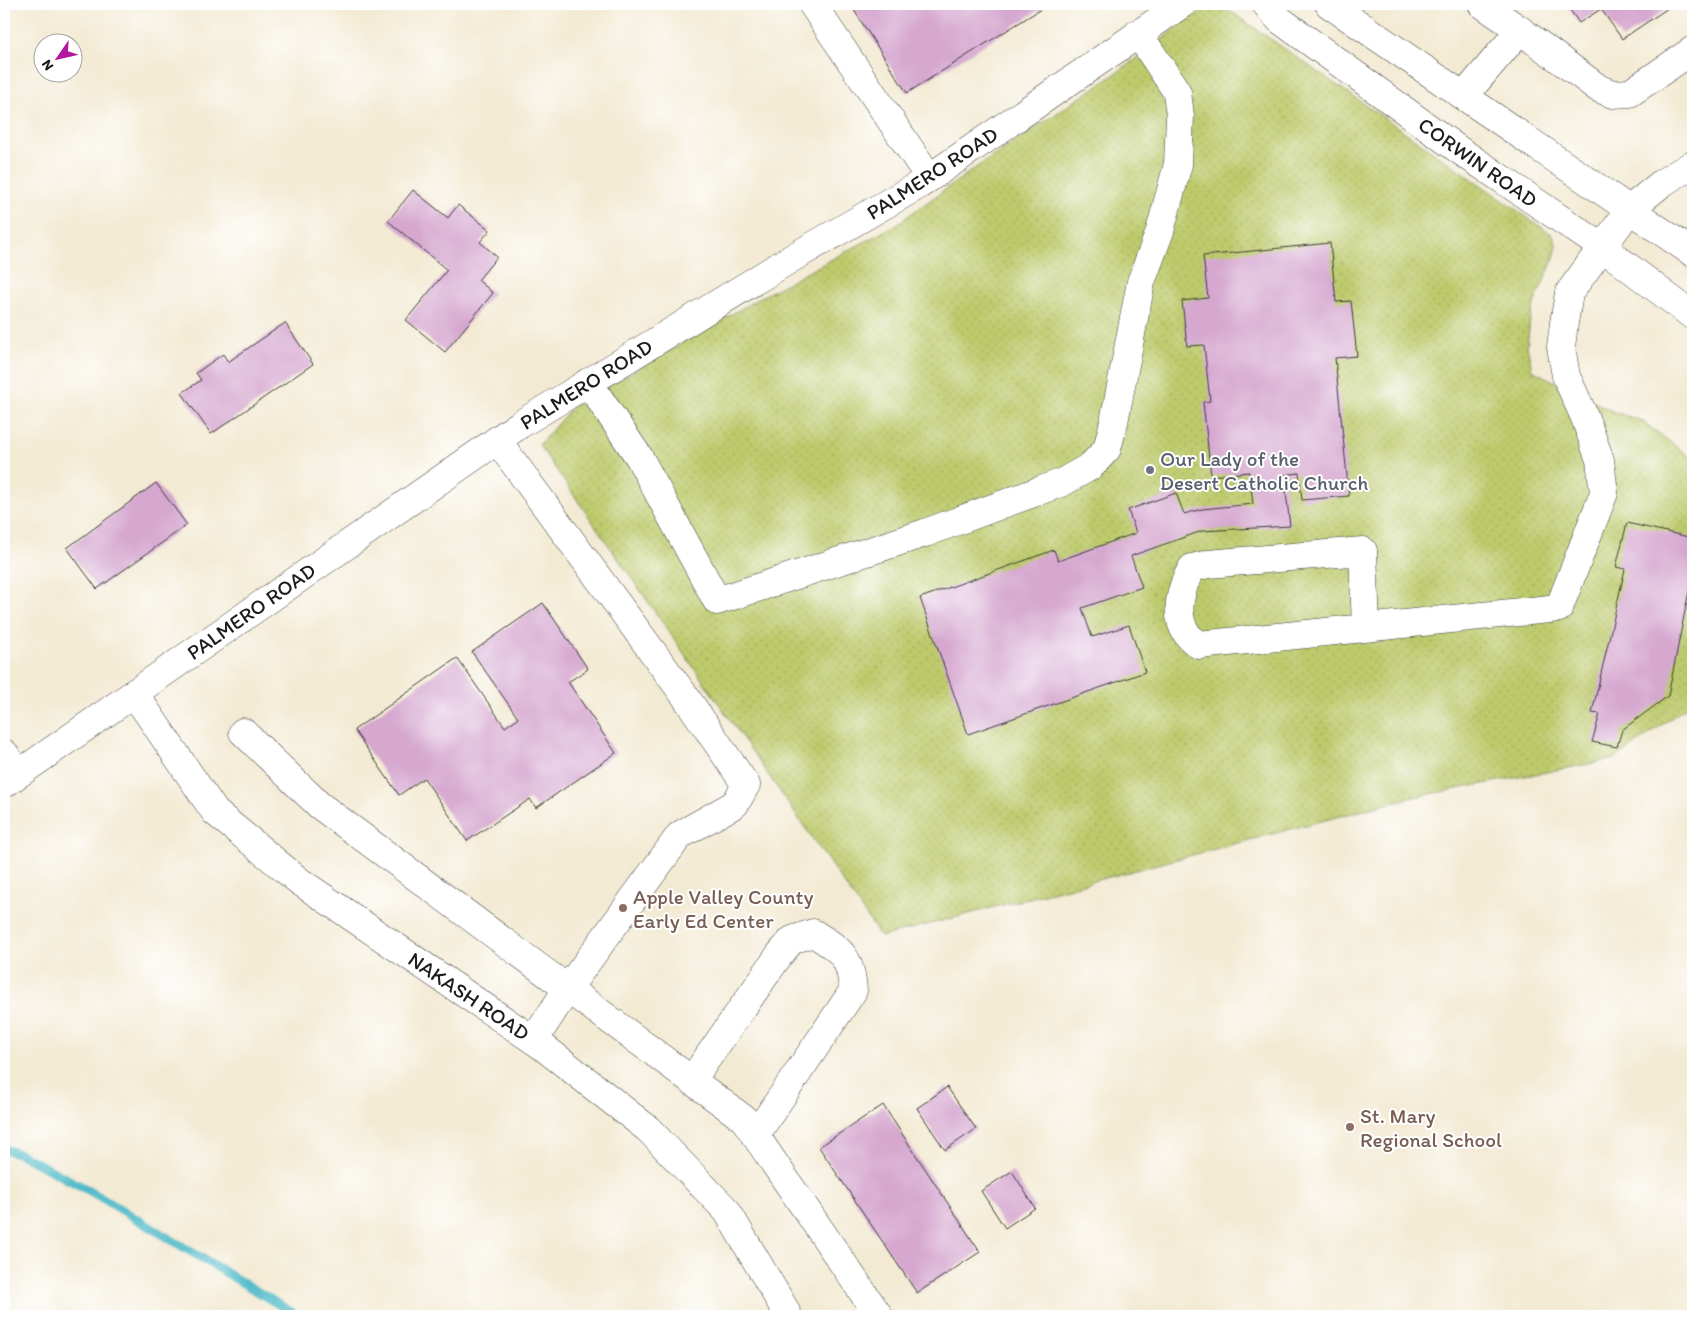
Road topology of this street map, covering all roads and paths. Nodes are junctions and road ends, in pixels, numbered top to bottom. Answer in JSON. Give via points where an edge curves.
{"nodes":[{"id":1,"x":812,"y":4,"type":"edge"},
{"id":2,"x":1182,"y":4,"type":"edge"},
{"id":3,"x":1266,"y":4,"type":"edge"},
{"id":4,"x":1329,"y":4,"type":"edge"},
{"id":5,"x":1482,"y":4,"type":"edge"},
{"id":6,"x":1520,"y":30,"type":"junction"},
{"id":7,"x":1138,"y":33,"type":"junction"},
{"id":8,"x":1693,"y":50,"type":"edge"},
{"id":9,"x":1464,"y":96,"type":"junction"},
{"id":10,"x":1693,"y":164,"type":"edge"},
{"id":11,"x":929,"y":177,"type":"junction"},
{"id":12,"x":1630,"y":209,"type":"junction"},
{"id":13,"x":1602,"y":247,"type":"junction"},
{"id":14,"x":1693,"y":253,"type":"edge"},
{"id":15,"x":1693,"y":316,"type":"edge"},
{"id":16,"x":588,"y":382,"type":"junction"},
{"id":17,"x":497,"y":440,"type":"junction"},
{"id":18,"x":1366,"y":627,"type":"junction"},
{"id":19,"x":134,"y":693,"type":"junction"},
{"id":20,"x":242,"y":732,"type":"dead end"},
{"id":21,"x":9,"y":770,"type":"edge"},
{"id":22,"x":568,"y":988,"type":"junction"},
{"id":23,"x":534,"y":1040,"type":"junction"},
{"id":24,"x":692,"y":1080,"type":"junction"},
{"id":25,"x":755,"y":1136,"type":"junction"},
{"id":26,"x":788,"y":1316,"type":"edge"},
{"id":27,"x":879,"y":1316,"type":"edge"}],
"edges":[{"from":1,"to":11,"type":"street"},
{"from":2,"to":7,"type":"street","name":"PALMERO ROAD"},
{"from":3,"to":13,"type":"street","name":"CORWIN ROAD","via":[[1287,26],[1459,150]]},
{"from":4,"to":9,"type":"street"},
{"from":5,"to":6,"type":"street"},
{"from":6,"to":8,"type":"street","via":[[1598,88],[1612,94],[1630,93]]},
{"from":6,"to":9,"type":"street"},
{"from":7,"to":11,"type":"street","name":"PALMERO ROAD"},
{"from":7,"to":16,"type":"street","via":[[1177,92],[1180,116],[1178,164],[1160,231],[1141,282],[1107,449],[1091,466],[1063,482],[716,602],[639,457]]},
{"from":9,"to":12,"type":"street"},
{"from":10,"to":12,"type":"street","via":[[1662,183]]},
{"from":11,"to":16,"type":"street","name":"PALMERO ROAD"},
{"from":12,"to":13,"type":"street"},
{"from":12,"to":14,"type":"street"},
{"from":13,"to":15,"type":"street","name":"CORWIN ROAD"},
{"from":13,"to":18,"type":"street","via":[[1569,293],[1561,347],[1566,376],[1600,460],[1604,494],[1559,608]]},
{"from":16,"to":17,"type":"street","name":"PALMERO ROAD"},
{"from":17,"to":19,"type":"street","name":"PALMERO ROAD"},
{"from":17,"to":22,"type":"street","via":[[685,696],[746,785],[735,804],[680,836]]},
{"from":18,"to":18,"type":"street","via":[[1364,551],[1192,568],[1184,582],[1180,600],[1186,633],[1199,645]]},
{"from":19,"to":21,"type":"street","name":"PALMERO ROAD"},
{"from":19,"to":23,"type":"street","name":"NAKASH ROAD","via":[[215,812],[299,881]]},
{"from":20,"to":22,"type":"street","via":[[319,805]]},
{"from":22,"to":23,"type":"street"},
{"from":22,"to":24,"type":"street"},
{"from":23,"to":26,"type":"street","name":"NAKASH ROAD","via":[[648,1128],[727,1211]]},
{"from":24,"to":25,"type":"street","via":[[744,1119]]},
{"from":24,"to":25,"type":"street","via":[[792,940],[813,933],[839,949],[852,972],[853,991]]},
{"from":25,"to":27,"type":"street"}]}
